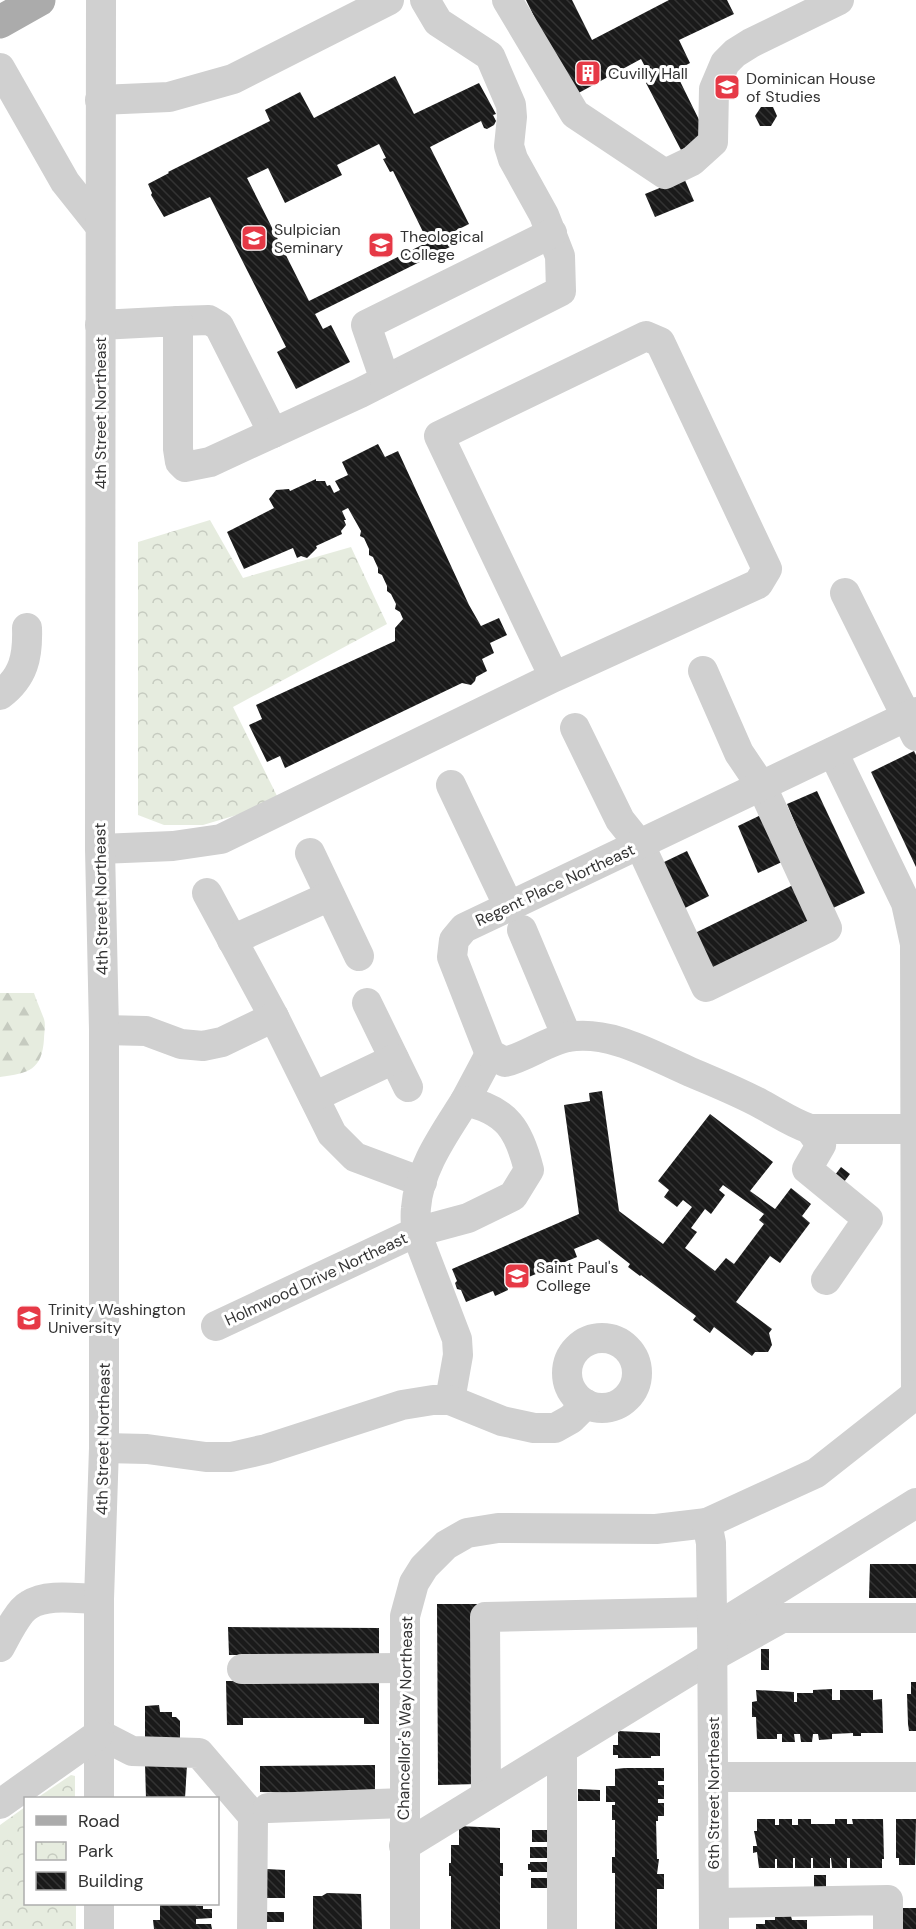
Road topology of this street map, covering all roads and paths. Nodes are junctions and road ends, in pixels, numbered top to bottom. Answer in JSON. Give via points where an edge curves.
{"nodes":[{"id":1,"x":39,"y":0,"type":"edge"},
{"id":2,"x":101,"y":0,"type":"edge"},
{"id":3,"x":389,"y":0,"type":"edge"},
{"id":4,"x":425,"y":0,"type":"edge"},
{"id":5,"x":507,"y":0,"type":"edge"},
{"id":6,"x":839,"y":0,"type":"edge"},
{"id":7,"x":0,"y":22,"type":"edge"},
{"id":8,"x":0,"y":68,"type":"edge"},
{"id":9,"x":100,"y":99,"type":"junction"},
{"id":10,"x":100,"y":226,"type":"junction"},
{"id":11,"x":552,"y":233,"type":"junction"},
{"id":12,"x":178,"y":321,"type":"junction"},
{"id":13,"x":100,"y":325,"type":"junction"},
{"id":14,"x":385,"y":380,"type":"junction"},
{"id":15,"x":273,"y":433,"type":"junction"},
{"id":16,"x":845,"y":593,"type":"dead end"},
{"id":17,"x":27,"y":628,"type":"dead end"},
{"id":18,"x":703,"y":671,"type":"dead end"},
{"id":19,"x":554,"y":676,"type":"junction"},
{"id":20,"x":0,"y":695,"type":"edge"},
{"id":21,"x":913,"y":722,"type":"edge"},
{"id":22,"x":575,"y":728,"type":"dead end"},
{"id":23,"x":833,"y":752,"type":"junction"},
{"id":24,"x":451,"y":785,"type":"dead end"},
{"id":25,"x":762,"y":787,"type":"junction"},
{"id":26,"x":640,"y":844,"type":"junction"},
{"id":27,"x":100,"y":849,"type":"junction"},
{"id":28,"x":310,"y":853,"type":"dead end"},
{"id":29,"x":207,"y":893,"type":"dead end"},
{"id":30,"x":330,"y":896,"type":"junction"},
{"id":31,"x":515,"y":919,"type":"junction"},
{"id":32,"x":232,"y":940,"type":"junction"},
{"id":33,"x":359,"y":956,"type":"dead end"},
{"id":34,"x":367,"y":1003,"type":"dead end"},
{"id":35,"x":274,"y":1017,"type":"junction"},
{"id":36,"x":104,"y":1030,"type":"junction"},
{"id":37,"x":567,"y":1037,"type":"junction"},
{"id":38,"x":915,"y":1050,"type":"edge"},
{"id":39,"x":497,"y":1058,"type":"junction"},
{"id":40,"x":394,"y":1059,"type":"junction"},
{"id":41,"x":408,"y":1087,"type":"dead end"},
{"id":42,"x":314,"y":1097,"type":"junction"},
{"id":43,"x":474,"y":1102,"type":"junction"},
{"id":44,"x":810,"y":1129,"type":"junction"},
{"id":45,"x":914,"y":1129,"type":"junction"},
{"id":46,"x":422,"y":1182,"type":"junction"},
{"id":47,"x":915,"y":1191,"type":"edge"},
{"id":48,"x":416,"y":1232,"type":"junction"},
{"id":49,"x":825,"y":1280,"type":"dead end"},
{"id":50,"x":216,"y":1326,"type":"dead end"},
{"id":51,"x":915,"y":1329,"type":"edge"},
{"id":52,"x":915,"y":1396,"type":"edge"},
{"id":53,"x":450,"y":1400,"type":"junction"},
{"id":54,"x":586,"y":1404,"type":"dead end"},
{"id":55,"x":104,"y":1448,"type":"junction"},
{"id":56,"x":916,"y":1503,"type":"edge"},
{"id":57,"x":707,"y":1523,"type":"junction"},
{"id":58,"x":99,"y":1599,"type":"junction"},
{"id":59,"x":916,"y":1618,"type":"edge"},
{"id":60,"x":712,"y":1633,"type":"junction"},
{"id":61,"x":0,"y":1647,"type":"edge"},
{"id":62,"x":405,"y":1668,"type":"junction"},
{"id":63,"x":242,"y":1669,"type":"dead end"},
{"id":64,"x":99,"y":1734,"type":"junction"},
{"id":65,"x":562,"y":1750,"type":"junction"},
{"id":66,"x":713,"y":1777,"type":"junction"},
{"id":67,"x":916,"y":1777,"type":"edge"},
{"id":68,"x":486,"y":1795,"type":"junction"},
{"id":69,"x":99,"y":1797,"type":"edge"},
{"id":70,"x":404,"y":1803,"type":"junction"},
{"id":71,"x":0,"y":1804,"type":"edge"},
{"id":72,"x":268,"y":1808,"type":"dead end"},
{"id":73,"x":404,"y":1846,"type":"junction"},
{"id":74,"x":99,"y":1905,"type":"edge"},
{"id":75,"x":714,"y":1916,"type":"edge"},
{"id":76,"x":99,"y":1929,"type":"edge"},
{"id":77,"x":252,"y":1929,"type":"edge"},
{"id":78,"x":405,"y":1929,"type":"edge"},
{"id":79,"x":562,"y":1929,"type":"edge"},
{"id":80,"x":888,"y":1929,"type":"edge"}],
"edges":[{"from":1,"to":7,"type":"main road"},
{"from":2,"to":9,"type":"street","name":"4th Street Northeast"},
{"from":3,"to":9,"type":"street","via":[[233,79],[169,97]]},
{"from":4,"to":11,"type":"street","via":[[438,22],[490,56],[511,105],[509,146],[513,159]]},
{"from":5,"to":6,"type":"street","via":[[575,114],[665,174],[692,161],[713,142],[714,89],[720,71],[735,52]]},
{"from":8,"to":10,"type":"street","via":[[66,182]]},
{"from":9,"to":10,"type":"street","name":"4th Street Northeast"},
{"from":10,"to":13,"type":"street","name":"4th Street Northeast"},
{"from":11,"to":14,"type":"street","via":[[560,256],[561,291]]},
{"from":11,"to":14,"type":"street","via":[[366,325]]},
{"from":12,"to":13,"type":"street"},
{"from":12,"to":15,"type":"street","via":[[209,321],[219,326]]},
{"from":12,"to":15,"type":"street","via":[[180,462],[192,467],[210,462]]},
{"from":13,"to":27,"type":"street","name":"4th Street Northeast"},
{"from":14,"to":15,"type":"street"},
{"from":16,"to":21,"type":"street"},
{"from":17,"to":20,"type":"street","via":[[24,666]]},
{"from":18,"to":25,"type":"street","via":[[739,753]]},
{"from":19,"to":19,"type":"street","via":[[439,436],[646,336],[660,342],[767,569],[758,584]]},
{"from":19,"to":27,"type":"street","via":[[221,839],[173,846]]},
{"from":21,"to":23,"type":"street","name":"Regent Place Northeast"},
{"from":22,"to":26,"type":"street","via":[[620,820]]},
{"from":23,"to":25,"type":"street","name":"Regent Place Northeast"},
{"from":23,"to":38,"type":"street","name":"Chancellor's Way Northeast","via":[[906,903],[915,944]]},
{"from":24,"to":31,"type":"street"},
{"from":25,"to":26,"type":"street","name":"Regent Place Northeast"},
{"from":25,"to":26,"type":"street","via":[[827,928],[706,987]]},
{"from":26,"to":31,"type":"street","name":"Regent Place Northeast"},
{"from":27,"to":36,"type":"street","name":"4th Street Northeast"},
{"from":28,"to":30,"type":"street"},
{"from":29,"to":32,"type":"street"},
{"from":30,"to":32,"type":"street"},
{"from":30,"to":33,"type":"street"},
{"from":31,"to":37,"type":"street"},
{"from":31,"to":39,"type":"street","name":"Regent Place Northeast","via":[[464,928],[454,940],[452,957]]},
{"from":32,"to":35,"type":"street"},
{"from":34,"to":40,"type":"street"},
{"from":35,"to":36,"type":"street","via":[[222,1042],[203,1046],[181,1044],[146,1031]]},
{"from":35,"to":42,"type":"street"},
{"from":36,"to":55,"type":"street","name":"4th Street Northeast"},
{"from":37,"to":39,"type":"street","via":[[517,1059]]},
{"from":37,"to":44,"type":"street","via":[[594,1036],[622,1042]]},
{"from":38,"to":45,"type":"street","name":"Chancellor's Way Northeast"},
{"from":39,"to":43,"type":"street"},
{"from":40,"to":41,"type":"street"},
{"from":40,"to":42,"type":"street"},
{"from":42,"to":46,"type":"street","via":[[332,1134],[356,1157]]},
{"from":43,"to":46,"type":"street","via":[[439,1142]]},
{"from":43,"to":48,"type":"street","name":"Holmwood Drive Northeast","via":[[509,1122],[523,1144],[529,1170],[513,1196],[468,1218]]},
{"from":44,"to":45,"type":"street"},
{"from":44,"to":49,"type":"street","via":[[821,1145],[807,1169],[868,1219]]},
{"from":45,"to":47,"type":"street","name":"Chancellor's Way Northeast"},
{"from":46,"to":48,"type":"street"},
{"from":47,"to":51,"type":"street","name":"Chancellor's Way Northeast"},
{"from":48,"to":50,"type":"street","name":"Holmwood Drive Northeast"},
{"from":48,"to":53,"type":"street","via":[[457,1339]]},
{"from":51,"to":52,"type":"street","name":"Chancellor's Way Northeast"},
{"from":52,"to":57,"type":"street","name":"Chancellor's Way Northeast","via":[[816,1473]]},
{"from":53,"to":54,"type":"street","via":[[502,1421],[534,1428],[555,1428]]},
{"from":53,"to":55,"type":"street","via":[[402,1405],[231,1457]]},
{"from":55,"to":58,"type":"street","name":"4th Street Northeast"},
{"from":56,"to":60,"type":"street"},
{"from":57,"to":60,"type":"street","via":[[711,1543]]},
{"from":57,"to":62,"type":"street","name":"Chancellor's Way Northeast","via":[[656,1529],[498,1528],[467,1533],[436,1553],[414,1582],[405,1616]]},
{"from":58,"to":61,"type":"street","via":[[49,1598],[28,1605]]},
{"from":58,"to":64,"type":"street","name":"4th Street Northeast"},
{"from":59,"to":60,"type":"street","via":[[782,1618]]},
{"from":60,"to":65,"type":"street"},
{"from":60,"to":66,"type":"street","name":"6th Street Northeast"},
{"from":60,"to":68,"type":"street","via":[[485,1617]]},
{"from":62,"to":63,"type":"street"},
{"from":62,"to":70,"type":"street","name":"Chancellor's Way Northeast"},
{"from":64,"to":69,"type":"street","name":"4th Street Northeast"},
{"from":64,"to":71,"type":"street"},
{"from":64,"to":77,"type":"street","via":[[132,1751],[199,1753],[253,1816]]},
{"from":65,"to":68,"type":"street"},
{"from":65,"to":79,"type":"street"},
{"from":66,"to":67,"type":"street"},
{"from":66,"to":75,"type":"street","name":"6th Street Northeast"},
{"from":68,"to":73,"type":"street"},
{"from":70,"to":72,"type":"street"},
{"from":70,"to":73,"type":"street","name":"Chancellor's Way Northeast"},
{"from":73,"to":78,"type":"street","name":"Chancellor's Way Northeast"},
{"from":74,"to":76,"type":"street"},
{"from":75,"to":80,"type":"street","via":[[888,1900]]}]}
